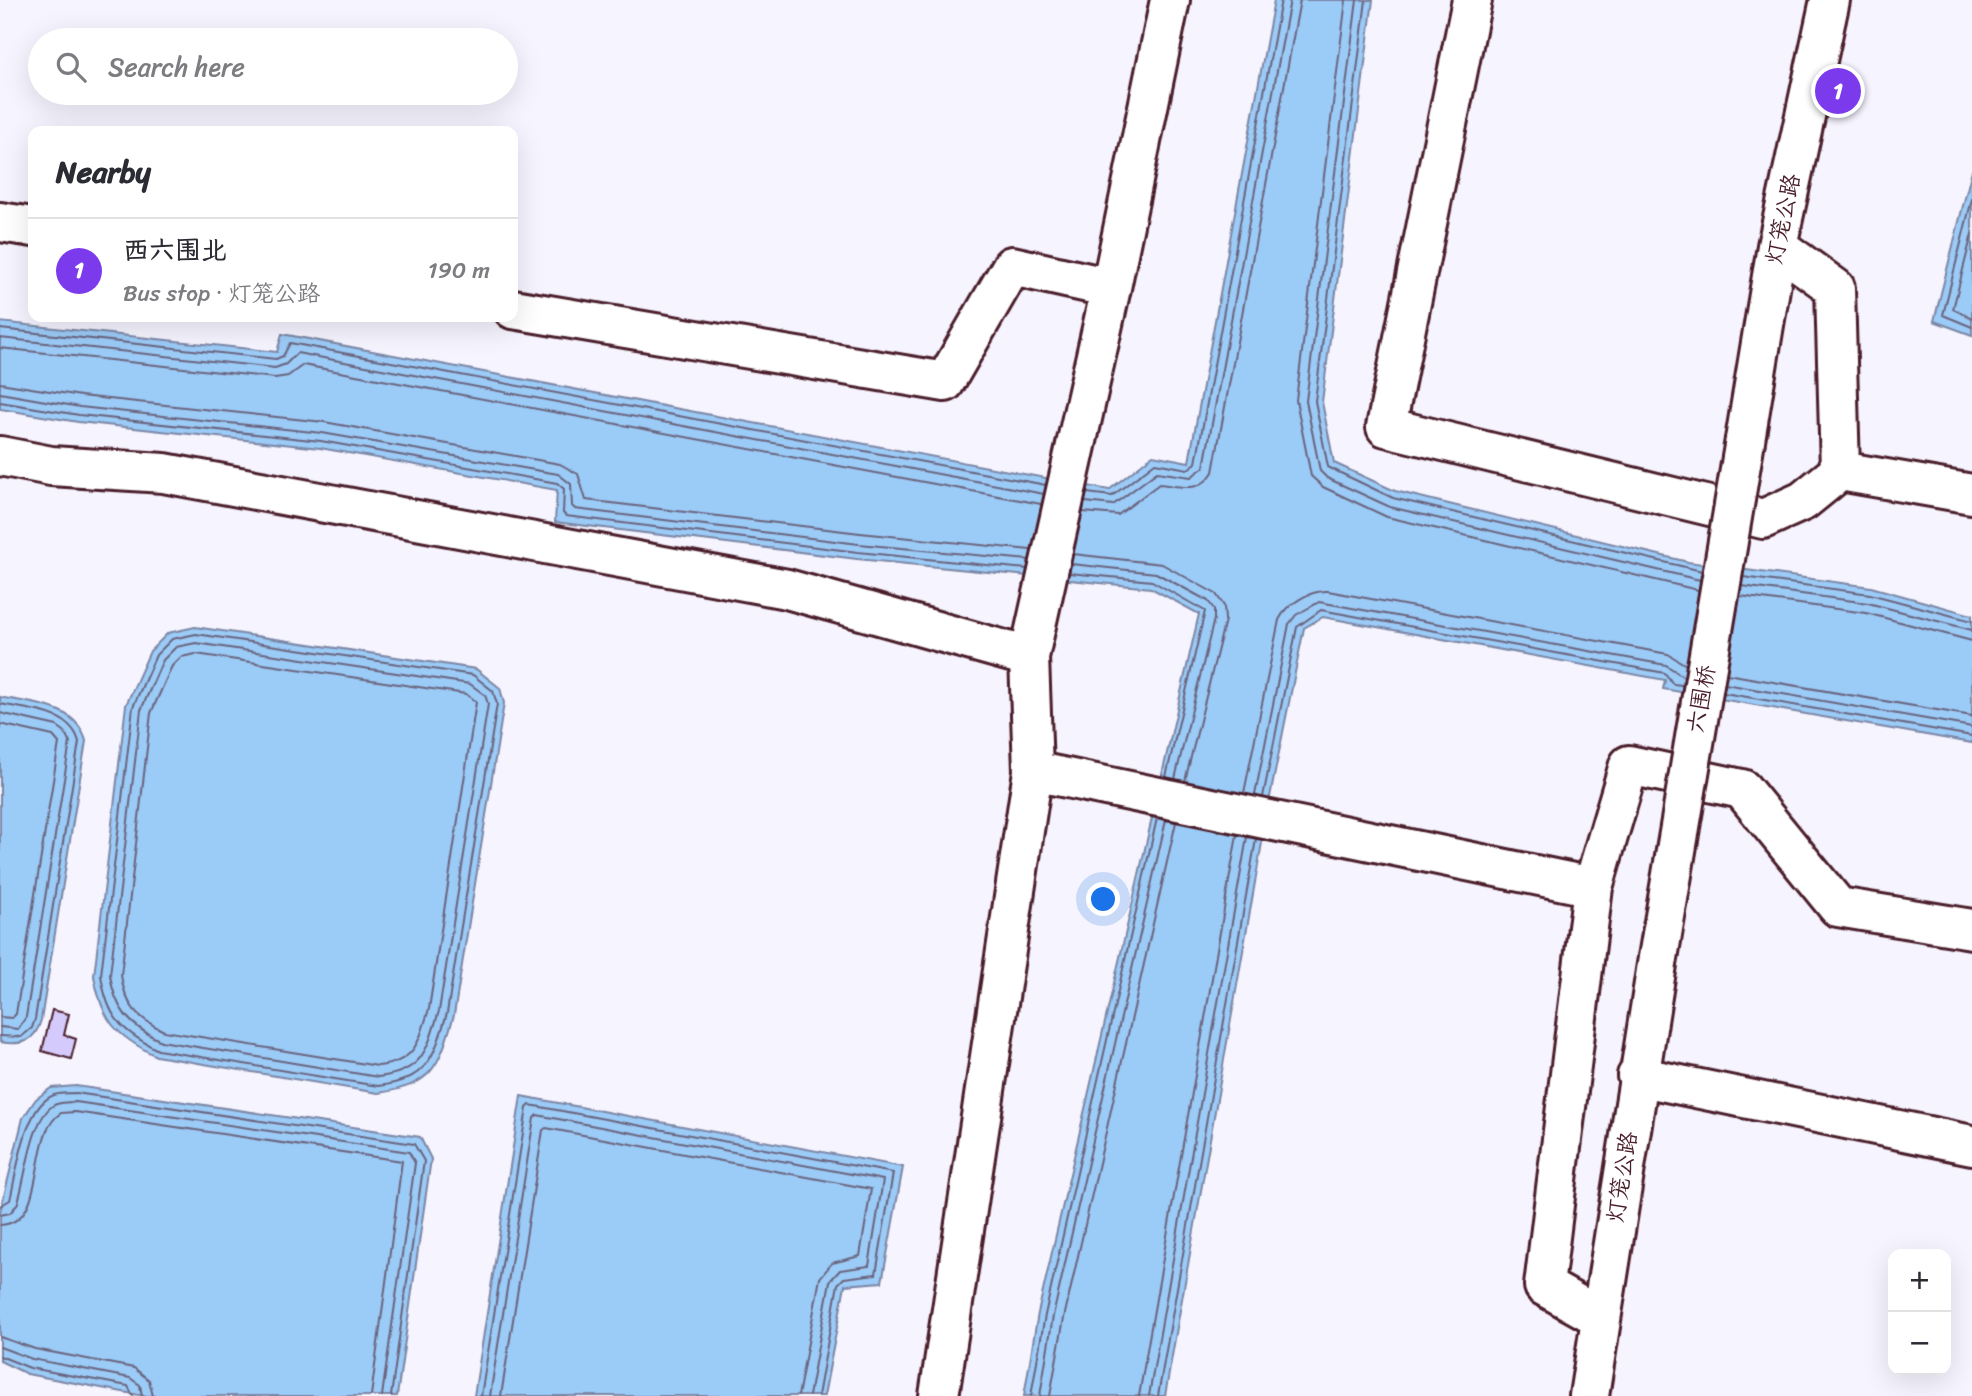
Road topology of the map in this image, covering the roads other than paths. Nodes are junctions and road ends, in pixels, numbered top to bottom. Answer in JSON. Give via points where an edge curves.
{"nodes":[{"id":1,"x":1170,"y":0,"type":"edge"},
{"id":2,"x":1472,"y":0,"type":"edge"},
{"id":3,"x":1830,"y":0,"type":"edge"},
{"id":4,"x":0,"y":222,"type":"edge"},
{"id":5,"x":28,"y":227,"type":"edge"},
{"id":6,"x":1777,"y":246,"type":"junction"},
{"id":7,"x":1111,"y":288,"type":"junction"},
{"id":8,"x":518,"y":310,"type":"edge"},
{"id":9,"x":1745,"y":440,"type":"joint"},
{"id":10,"x":0,"y":456,"type":"edge"},
{"id":11,"x":1840,"y":471,"type":"junction"},
{"id":12,"x":1972,"y":494,"type":"edge"},
{"id":13,"x":1029,"y":657,"type":"junction"},
{"id":14,"x":1034,"y":771,"type":"junction"},
{"id":15,"x":1593,"y":887,"type":"junction"},
{"id":16,"x":1972,"y":929,"type":"edge"},
{"id":17,"x":1658,"y":958,"type":"joint"},
{"id":18,"x":1637,"y":1076,"type":"junction"},
{"id":19,"x":1972,"y":1145,"type":"edge"},
{"id":20,"x":1601,"y":1318,"type":"junction"},
{"id":21,"x":939,"y":1396,"type":"edge"},
{"id":22,"x":1589,"y":1396,"type":"edge"}],
"edges":[{"from":1,"to":7,"type":"street"},
{"from":2,"to":11,"type":"street","via":[[1386,428],[1763,519],[1803,501]]},
{"from":3,"to":6,"type":"street","name":"灯笼公路"},
{"from":4,"to":5,"type":"street"},
{"from":6,"to":9,"type":"street","name":"灯笼公路"},
{"from":6,"to":11,"type":"street","via":[[1835,288]]},
{"from":7,"to":8,"type":"street","via":[[1013,266],[945,382]]},
{"from":7,"to":13,"type":"street"},
{"from":9,"to":17,"type":"street","name":"六围桥","bridge":true},
{"from":10,"to":13,"type":"street","via":[[51,466],[164,473],[787,589]]},
{"from":11,"to":12,"type":"street"},
{"from":13,"to":14,"type":"street"},
{"from":14,"to":15,"type":"street"},
{"from":14,"to":21,"type":"street"},
{"from":15,"to":16,"type":"street","via":[[1629,765],[1742,789],[1838,907]]},
{"from":15,"to":20,"type":"street","via":[[1544,1286]]},
{"from":17,"to":18,"type":"street","name":"灯笼公路"},
{"from":18,"to":19,"type":"street"},
{"from":18,"to":20,"type":"street","name":"灯笼公路"},
{"from":20,"to":22,"type":"street","name":"灯笼公路"}]}
